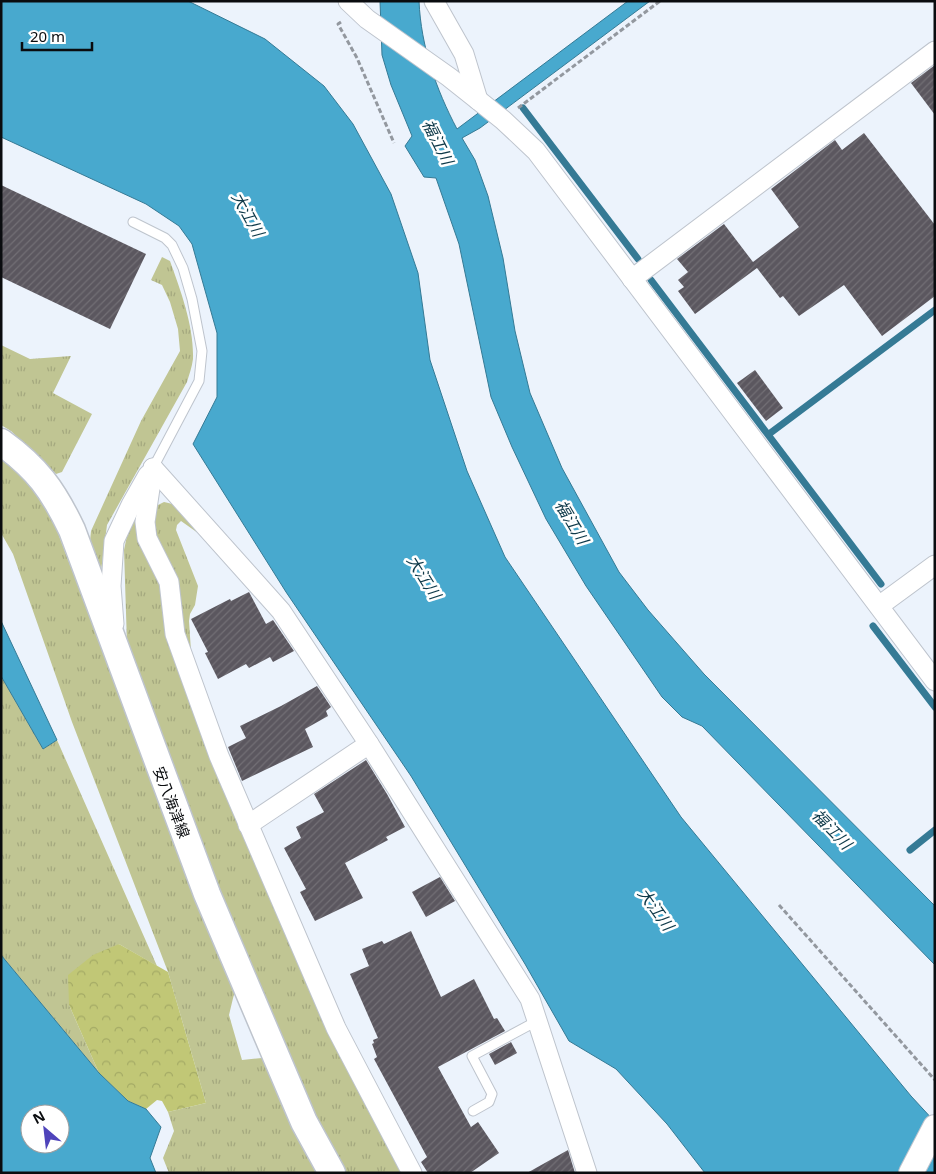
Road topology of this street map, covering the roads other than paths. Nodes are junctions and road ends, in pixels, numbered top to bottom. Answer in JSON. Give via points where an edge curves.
{"nodes":[{"id":1,"x":434,"y":1,"type":"edge"},
{"id":2,"x":349,"y":2,"type":"edge"},
{"id":3,"x":935,"y":52,"type":"edge"},
{"id":4,"x":480,"y":102,"type":"junction"},
{"id":5,"x":133,"y":222,"type":"dead end"},
{"id":6,"x":632,"y":279,"type":"junction"},
{"id":7,"x":1,"y":442,"type":"edge"},
{"id":8,"x":153,"y":468,"type":"junction"},
{"id":9,"x":935,"y":565,"type":"edge"},
{"id":10,"x":879,"y":606,"type":"junction"},
{"id":11,"x":115,"y":648,"type":"junction"},
{"id":12,"x":935,"y":681,"type":"edge"},
{"id":13,"x":369,"y":744,"type":"junction"},
{"id":14,"x":248,"y":825,"type":"junction"},
{"id":15,"x":537,"y":1021,"type":"junction"},
{"id":16,"x":473,"y":1111,"type":"dead end"},
{"id":17,"x":935,"y":1127,"type":"edge"},
{"id":18,"x":332,"y":1173,"type":"edge"},
{"id":19,"x":412,"y":1173,"type":"edge"},
{"id":20,"x":587,"y":1173,"type":"edge"},
{"id":21,"x":911,"y":1173,"type":"edge"}],
"edges":[{"from":1,"to":4,"type":"street","via":[[464,54]]},
{"from":2,"to":4,"type":"street","via":[[367,19]]},
{"from":3,"to":6,"type":"street"},
{"from":4,"to":6,"type":"street","via":[[536,151]]},
{"from":5,"to":8,"type":"lane","via":[[172,244],[192,299],[202,351],[199,381]]},
{"from":6,"to":10,"type":"street"},
{"from":7,"to":11,"type":"main road","name":"安八海津線","via":[[38,474],[57,499],[72,530]]},
{"from":8,"to":11,"type":"street","via":[[130,505],[114,541],[111,586]]},
{"from":8,"to":13,"type":"street","via":[[281,611]]},
{"from":8,"to":14,"type":"street","via":[[145,522],[147,538],[168,582],[175,634]]},
{"from":9,"to":10,"type":"street"},
{"from":10,"to":12,"type":"street"},
{"from":11,"to":18,"type":"main road","name":"安八海津線","via":[[207,894],[304,1122]]},
{"from":13,"to":14,"type":"street"},
{"from":13,"to":15,"type":"street","via":[[530,999]]},
{"from":14,"to":19,"type":"street","via":[[336,1028]]},
{"from":15,"to":16,"type":"lane","via":[[472,1056],[492,1094],[489,1102]]},
{"from":15,"to":20,"type":"street"},
{"from":17,"to":21,"type":"street"}]}
